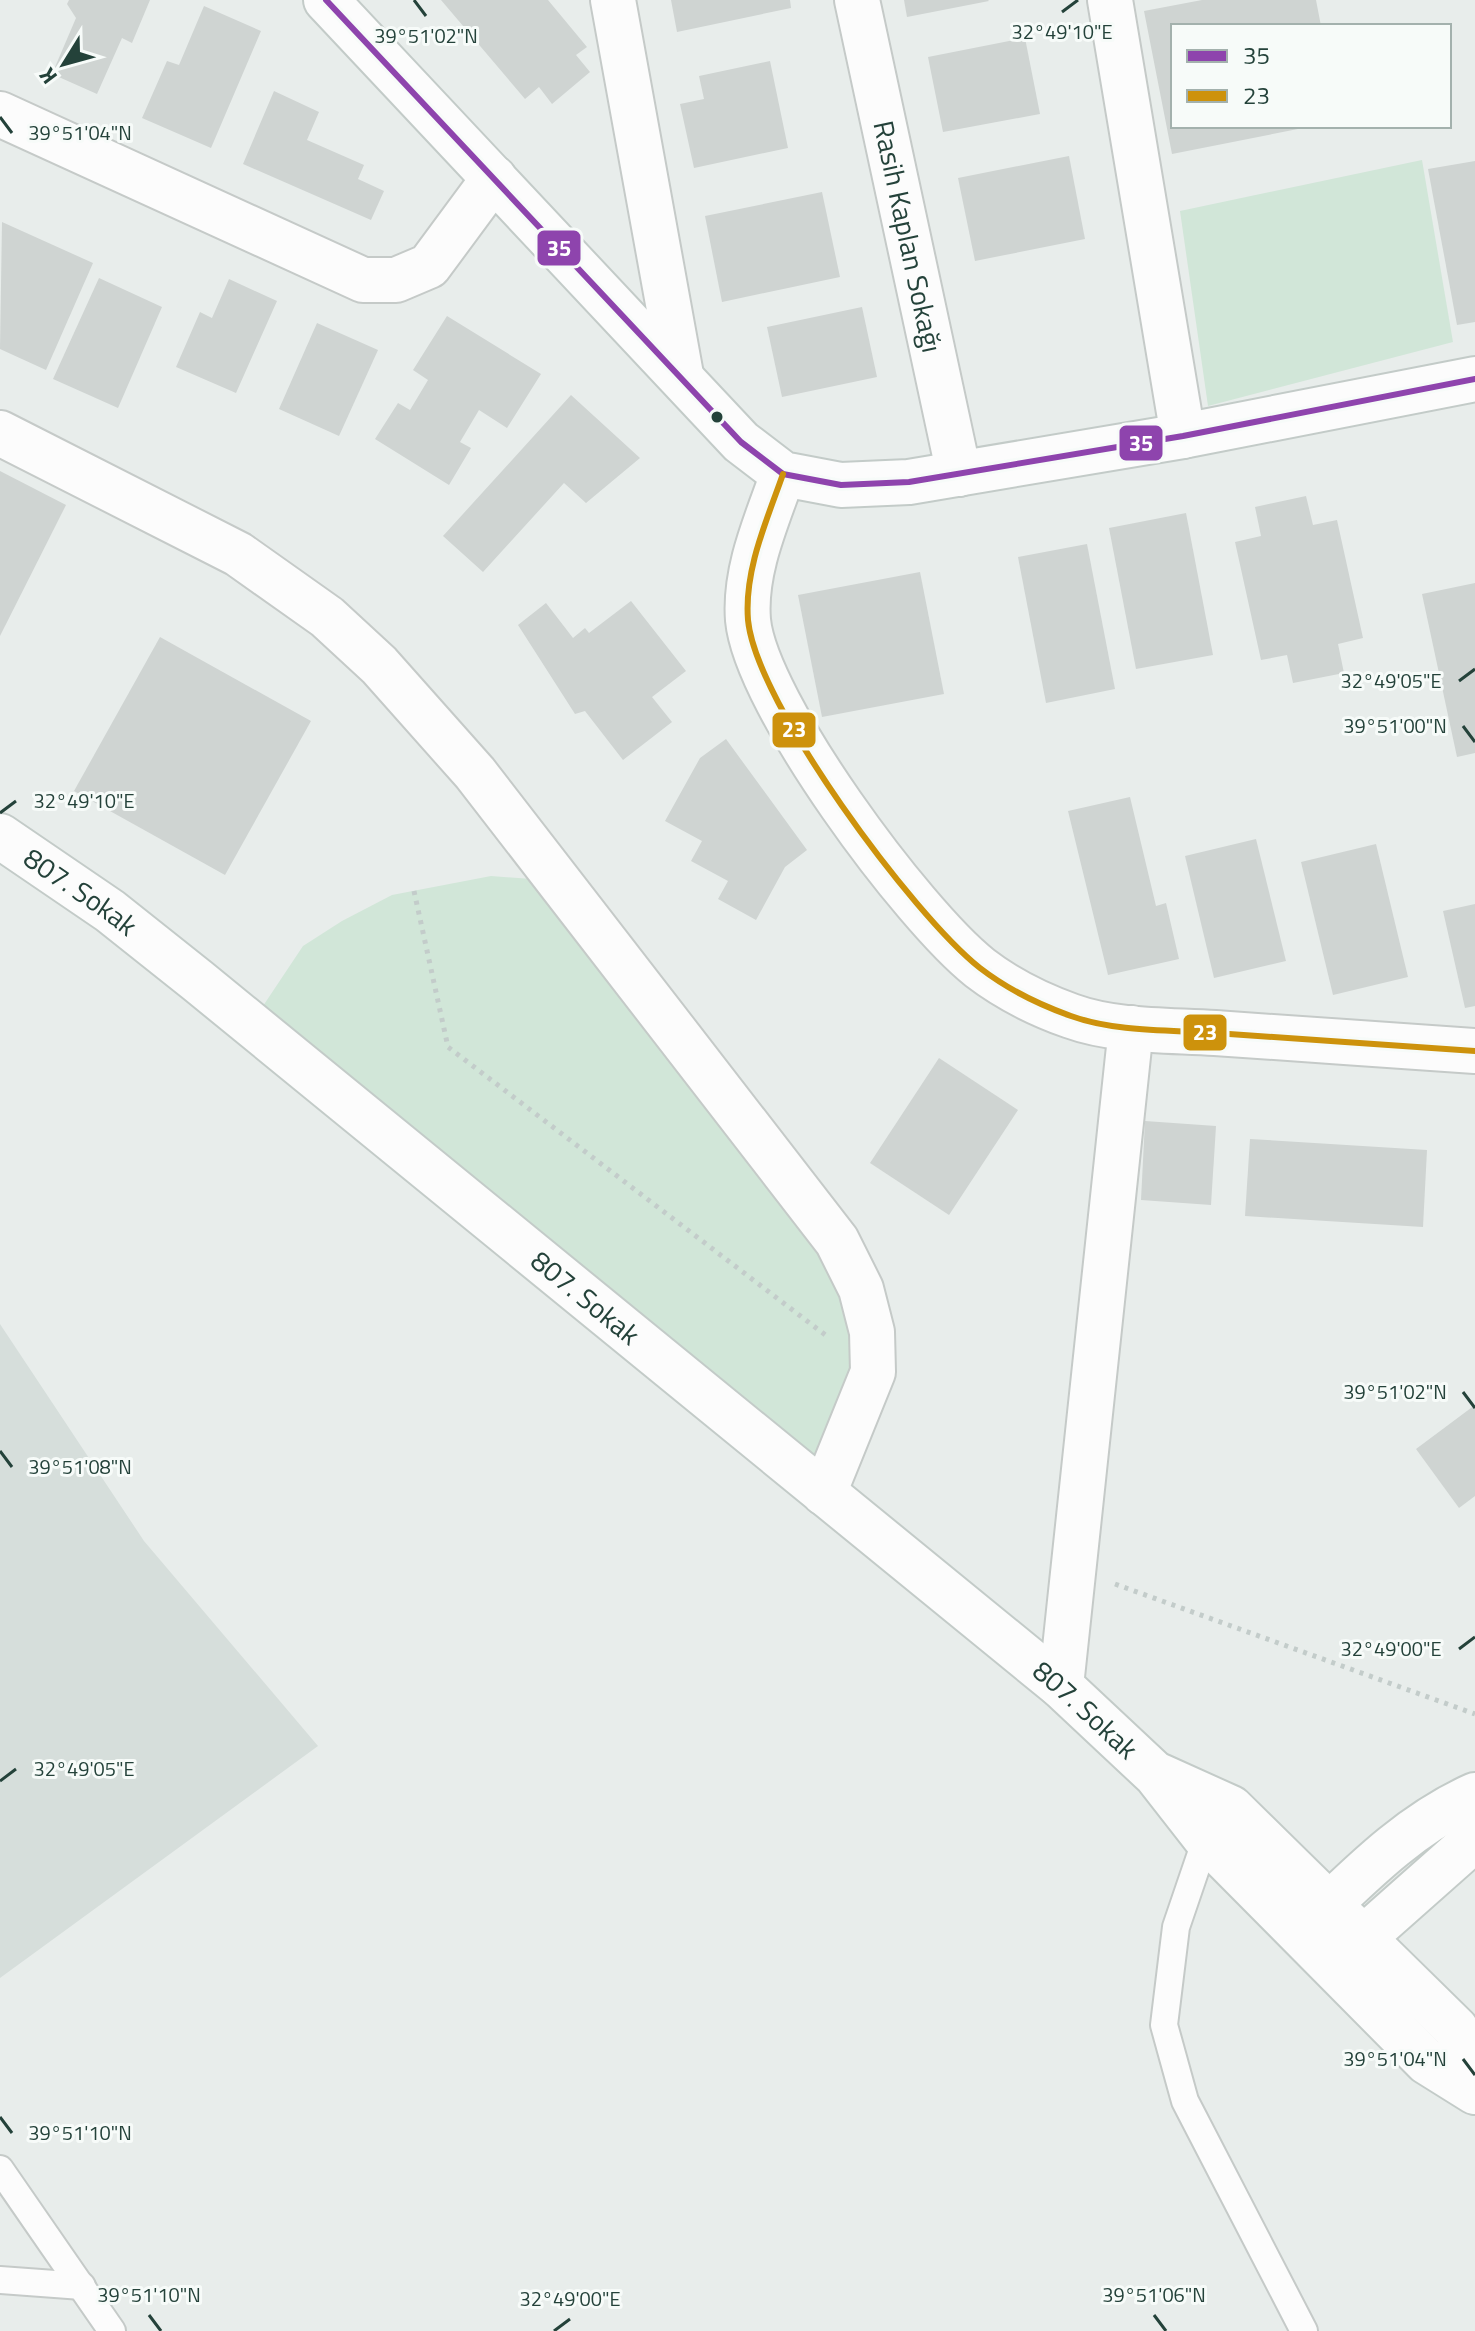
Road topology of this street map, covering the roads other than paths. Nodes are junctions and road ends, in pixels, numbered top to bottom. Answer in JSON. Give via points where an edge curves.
{"nodes":[{"id":1,"x":326,"y":0,"type":"edge"},
{"id":2,"x":613,"y":0,"type":"edge"},
{"id":3,"x":857,"y":0,"type":"edge"},
{"id":4,"x":1110,"y":0,"type":"edge"},
{"id":5,"x":0,"y":114,"type":"edge"},
{"id":6,"x":494,"y":178,"type":"junction"},
{"id":7,"x":681,"y":375,"type":"junction"},
{"id":8,"x":1475,"y":379,"type":"edge"},
{"id":9,"x":0,"y":433,"type":"edge"},
{"id":10,"x":1183,"y":436,"type":"junction"},
{"id":11,"x":783,"y":474,"type":"junction"},
{"id":12,"x":959,"y":474,"type":"junction"},
{"id":13,"x":0,"y":836,"type":"edge"},
{"id":14,"x":1131,"y":1028,"type":"junction"},
{"id":15,"x":1475,"y":1051,"type":"edge"},
{"id":16,"x":824,"y":1493,"type":"junction"},
{"id":17,"x":1061,"y":1686,"type":"junction"},
{"id":18,"x":1156,"y":1775,"type":"junction"},
{"id":19,"x":1475,"y":1795,"type":"edge"},
{"id":20,"x":1206,"y":1839,"type":"junction"},
{"id":21,"x":1475,"y":1839,"type":"edge"},
{"id":22,"x":1315,"y":1919,"type":"junction"},
{"id":23,"x":1348,"y":1952,"type":"junction"},
{"id":24,"x":1475,"y":2069,"type":"edge"},
{"id":25,"x":1475,"y":2092,"type":"edge"},
{"id":26,"x":0,"y":2169,"type":"edge"},
{"id":27,"x":0,"y":2280,"type":"edge"},
{"id":28,"x":82,"y":2286,"type":"junction"},
{"id":29,"x":112,"y":2331,"type":"edge"},
{"id":30,"x":1304,"y":2331,"type":"edge"}],
"edges":[{"from":1,"to":6,"type":"street"},
{"from":2,"to":7,"type":"street"},
{"from":3,"to":12,"type":"street","name":"Rasih Kaplan Sokağı"},
{"from":4,"to":10,"type":"street"},
{"from":5,"to":6,"type":"street","via":[[363,280],[396,280],[429,266]]},
{"from":6,"to":7,"type":"street"},
{"from":7,"to":11,"type":"street","via":[[741,442]]},
{"from":8,"to":10,"type":"street"},
{"from":9,"to":16,"type":"street","via":[[238,554],[327,617],[421,708],[484,785],[837,1241],[861,1289],[872,1332],[873,1372]]},
{"from":10,"to":12,"type":"street"},
{"from":11,"to":12,"type":"street","via":[[841,485]]},
{"from":11,"to":14,"type":"street","via":[[753,559],[748,618],[763,678],[784,715],[858,825],[946,938],[982,969],[1027,996],[1073,1017]]},
{"from":13,"to":16,"type":"street","name":"807. Sokak","via":[[110,911],[187,972]]},
{"from":14,"to":15,"type":"street"},
{"from":14,"to":17,"type":"street"},
{"from":16,"to":17,"type":"street","name":"807. Sokak"},
{"from":17,"to":18,"type":"street","name":"807. Sokak"},
{"from":18,"to":20,"type":"street","name":"807. Sokak"},
{"from":18,"to":22,"type":"street","name":"807. Sokak","via":[[1231,1808]]},
{"from":19,"to":22,"type":"street","via":[[1397,1841]]},
{"from":20,"to":22,"type":"street","name":"807. Sokak"},
{"from":20,"to":30,"type":"lane","via":[[1176,1927],[1164,2025],[1185,2101]]},
{"from":21,"to":23,"type":"street"},
{"from":22,"to":23,"type":"street","name":"807. Sokak"},
{"from":23,"to":24,"type":"street","name":"807. Sokak","via":[[1456,2029]]},
{"from":23,"to":25,"type":"street","name":"807. Sokak","via":[[1427,2062]]},
{"from":26,"to":28,"type":"lane"},
{"from":27,"to":28,"type":"lane"},
{"from":28,"to":29,"type":"lane"}]}
